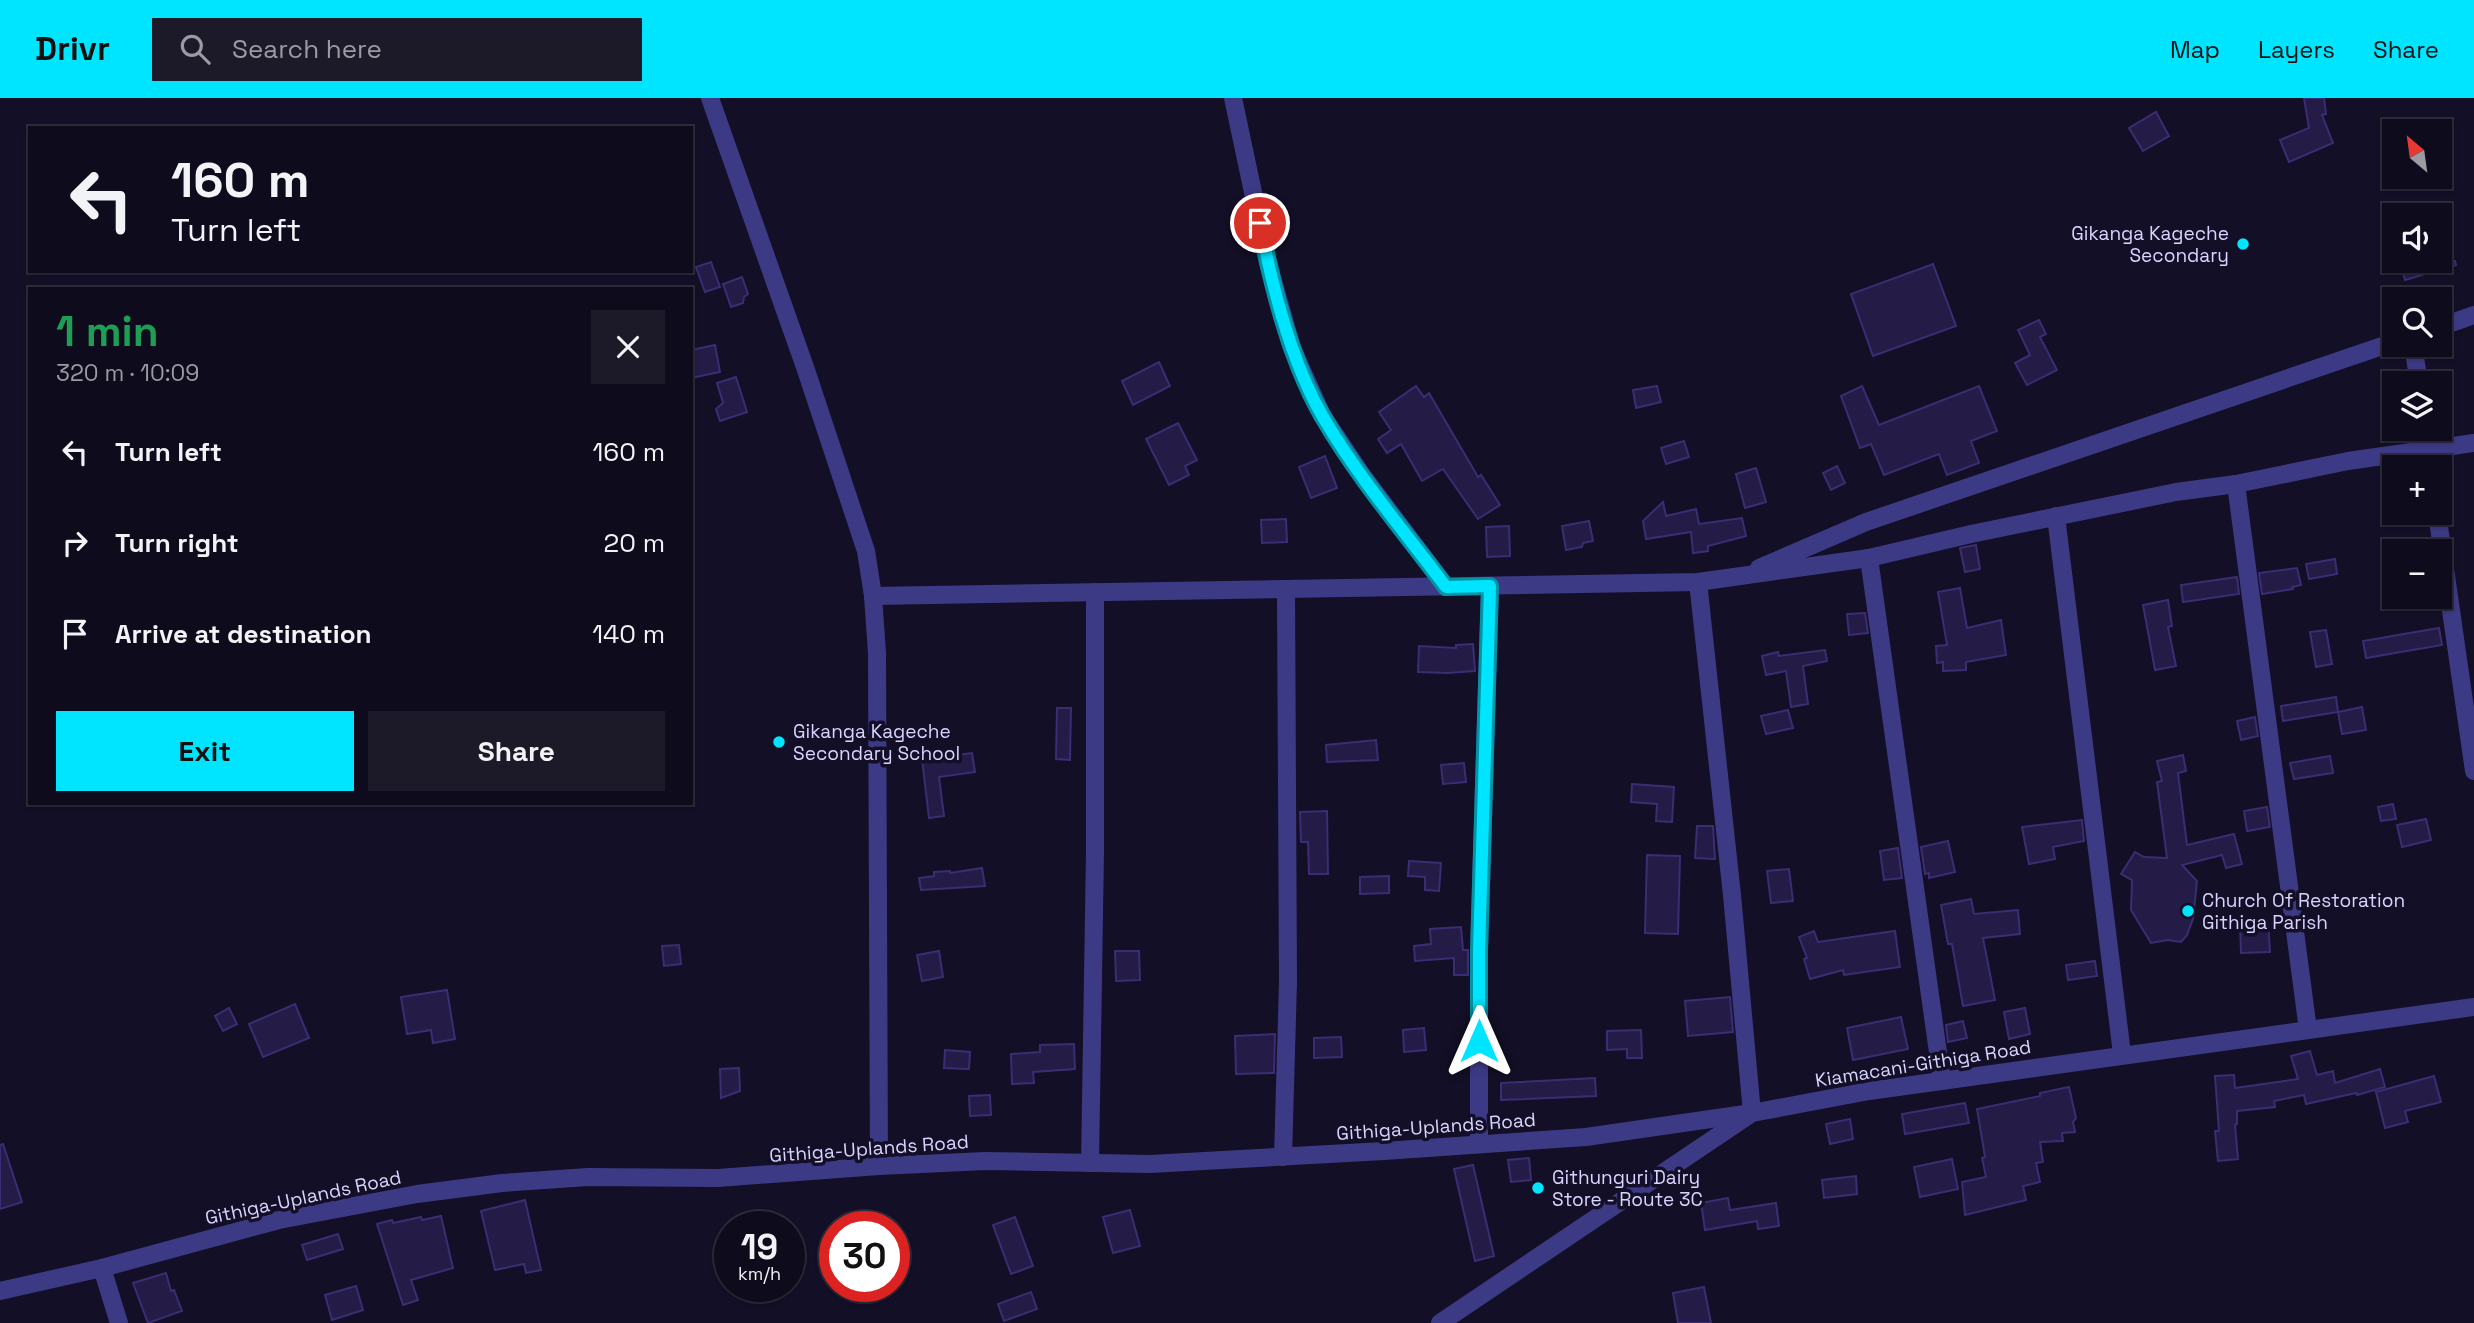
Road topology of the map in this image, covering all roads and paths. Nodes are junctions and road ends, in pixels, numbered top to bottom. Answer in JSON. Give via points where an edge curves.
{"nodes":[{"id":1,"x":710,"y":98,"type":"edge"},
{"id":2,"x":1233,"y":98,"type":"edge"},
{"id":3,"x":2474,"y":315,"type":"edge"},
{"id":4,"x":2452,"y":323,"type":"edge"},
{"id":5,"x":2382,"y":346,"type":"edge"},
{"id":6,"x":2427,"y":441,"type":"edge"},
{"id":7,"x":2474,"y":443,"type":"edge"},
{"id":8,"x":2428,"y":448,"type":"junction"},
{"id":9,"x":2429,"y":455,"type":"edge"},
{"id":10,"x":2236,"y":484,"type":"junction"},
{"id":11,"x":2056,"y":516,"type":"junction"},
{"id":12,"x":2439,"y":525,"type":"edge"},
{"id":13,"x":1869,"y":558,"type":"junction"},
{"id":14,"x":1743,"y":575,"type":"junction"},
{"id":15,"x":1698,"y":582,"type":"junction"},
{"id":16,"x":1490,"y":586,"type":"junction"},
{"id":17,"x":1446,"y":587,"type":"junction"},
{"id":18,"x":1286,"y":589,"type":"junction"},
{"id":19,"x":1095,"y":592,"type":"junction"},
{"id":20,"x":873,"y":596,"type":"junction"},
{"id":21,"x":2474,"y":771,"type":"edge"},
{"id":22,"x":2474,"y":1007,"type":"edge"},
{"id":23,"x":2308,"y":1030,"type":"junction"},
{"id":24,"x":2122,"y":1055,"type":"junction"},
{"id":25,"x":1942,"y":1081,"type":"junction"},
{"id":26,"x":1752,"y":1114,"type":"junction"},
{"id":27,"x":1479,"y":1144,"type":"junction"},
{"id":28,"x":1283,"y":1157,"type":"junction"},
{"id":29,"x":1090,"y":1163,"type":"junction"},
{"id":30,"x":879,"y":1166,"type":"junction"},
{"id":31,"x":102,"y":1268,"type":"junction"},
{"id":32,"x":0,"y":1292,"type":"edge"},
{"id":33,"x":119,"y":1323,"type":"edge"},
{"id":34,"x":1440,"y":1323,"type":"edge"}],
"edges":[{"from":1,"to":20,"type":"street","via":[[862,538]]},
{"from":2,"to":17,"type":"street","via":[[1268,263],[1292,348],[1322,415]]},
{"from":3,"to":4,"type":"street"},
{"from":5,"to":14,"type":"street","via":[[1866,522]]},
{"from":6,"to":8,"type":"street"},
{"from":7,"to":8,"type":"street"},
{"from":8,"to":9,"type":"street"},
{"from":8,"to":10,"type":"street"},
{"from":10,"to":11,"type":"street"},
{"from":10,"to":23,"type":"street"},
{"from":11,"to":13,"type":"street"},
{"from":11,"to":24,"type":"street"},
{"from":12,"to":21,"type":"street"},
{"from":13,"to":14,"type":"street"},
{"from":13,"to":25,"type":"street"},
{"from":14,"to":15,"type":"street"},
{"from":15,"to":16,"type":"street"},
{"from":15,"to":26,"type":"street"},
{"from":16,"to":17,"type":"street"},
{"from":16,"to":27,"type":"street","via":[[1479,951]]},
{"from":17,"to":18,"type":"street"},
{"from":18,"to":19,"type":"street"},
{"from":18,"to":28,"type":"street","via":[[1288,982]]},
{"from":19,"to":20,"type":"street"},
{"from":19,"to":29,"type":"street"},
{"from":20,"to":30,"type":"street"},
{"from":22,"to":23,"type":"street","name":"Kiamacani-Githiga Road"},
{"from":23,"to":24,"type":"street","name":"Kiamacani-Githiga Road"},
{"from":24,"to":25,"type":"street","name":"Kiamacani-Githiga Road"},
{"from":25,"to":26,"type":"street","name":"Kiamacani-Githiga Road"},
{"from":26,"to":27,"type":"street","name":"Githiga-Uplands Road","via":[[1586,1137]]},
{"from":26,"to":34,"type":"street","name":"Kiamacani-Githiga Road"},
{"from":27,"to":28,"type":"street","name":"Githiga-Uplands Road"},
{"from":28,"to":29,"type":"street","name":"Githiga-Uplands Road"},
{"from":29,"to":30,"type":"street","name":"Githiga-Uplands Road"},
{"from":30,"to":31,"type":"street","name":"Githiga-Uplands Road","via":[[718,1178],[588,1177],[417,1194],[279,1220]]},
{"from":31,"to":32,"type":"street","name":"Githiga-Uplands Road"},
{"from":31,"to":33,"type":"street"}]}
